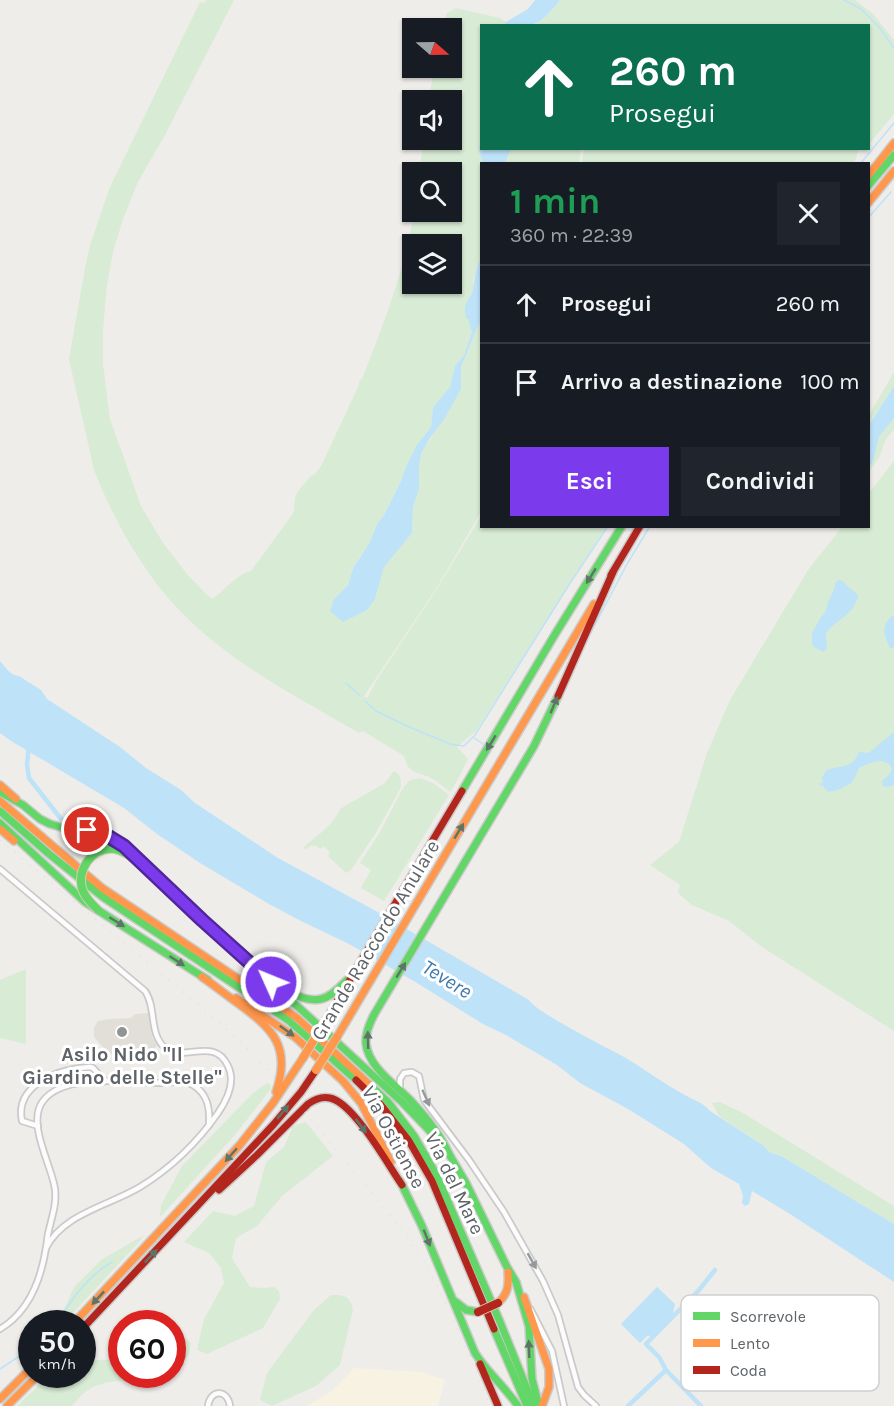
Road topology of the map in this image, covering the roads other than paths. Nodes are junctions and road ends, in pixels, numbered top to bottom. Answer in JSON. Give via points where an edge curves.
{"nodes":[{"id":1,"x":894,"y":143,"type":"edge"},
{"id":2,"x":894,"y":155,"type":"edge"},
{"id":3,"x":894,"y":171,"type":"edge"},
{"id":4,"x":870,"y":173,"type":"edge"},
{"id":5,"x":894,"y":176,"type":"edge"},
{"id":6,"x":870,"y":184,"type":"edge"},
{"id":7,"x":877,"y":191,"type":"junction"},
{"id":8,"x":870,"y":200,"type":"edge"},
{"id":9,"x":621,"y":528,"type":"edge"},
{"id":10,"x":639,"y":528,"type":"edge"},
{"id":11,"x":613,"y":572,"type":"junction"},
{"id":12,"x":0,"y":785,"type":"edge"},
{"id":13,"x":0,"y":792,"type":"edge"},
{"id":14,"x":0,"y":801,"type":"edge"},
{"id":15,"x":23,"y":805,"type":"junction"},
{"id":16,"x":0,"y":811,"type":"edge"},
{"id":17,"x":0,"y":823,"type":"edge"},
{"id":18,"x":0,"y":829,"type":"edge"},
{"id":19,"x":144,"y":865,"type":"junction"},
{"id":20,"x":0,"y":869,"type":"edge"},
{"id":21,"x":55,"y":874,"type":"junction"},
{"id":22,"x":98,"y":910,"type":"junction"},
{"id":23,"x":245,"y":957,"type":"junction"},
{"id":24,"x":361,"y":963,"type":"junction"},
{"id":25,"x":202,"y":977,"type":"junction"},
{"id":26,"x":105,"y":1081,"type":"junction"},
{"id":27,"x":400,"y":1090,"type":"junction"},
{"id":28,"x":208,"y":1102,"type":"junction"},
{"id":29,"x":221,"y":1108,"type":"junction"},
{"id":30,"x":209,"y":1125,"type":"junction"},
{"id":31,"x":38,"y":1126,"type":"junction"},
{"id":32,"x":254,"y":1127,"type":"junction"},
{"id":33,"x":449,"y":1154,"type":"junction"},
{"id":34,"x":402,"y":1185,"type":"junction"},
{"id":35,"x":55,"y":1220,"type":"junction"},
{"id":36,"x":66,"y":1224,"type":"junction"},
{"id":37,"x":177,"y":1229,"type":"junction"},
{"id":38,"x":57,"y":1231,"type":"junction"},
{"id":39,"x":46,"y":1248,"type":"junction"},
{"id":40,"x":507,"y":1267,"type":"junction"},
{"id":41,"x":516,"y":1282,"type":"junction"},
{"id":42,"x":451,"y":1296,"type":"junction"},
{"id":43,"x":86,"y":1310,"type":"edge"},
{"id":44,"x":96,"y":1314,"type":"edge"},
{"id":45,"x":0,"y":1329,"type":"edge"},
{"id":46,"x":540,"y":1333,"type":"junction"},
{"id":47,"x":476,"y":1353,"type":"junction"},
{"id":48,"x":18,"y":1381,"type":"edge"},
{"id":49,"x":25,"y":1388,"type":"edge"},
{"id":50,"x":0,"y":1399,"type":"edge"},
{"id":51,"x":7,"y":1406,"type":"edge"},
{"id":52,"x":208,"y":1406,"type":"edge"},
{"id":53,"x":230,"y":1406,"type":"edge"},
{"id":54,"x":498,"y":1406,"type":"edge"},
{"id":55,"x":518,"y":1406,"type":"edge"},
{"id":56,"x":527,"y":1406,"type":"edge"},
{"id":57,"x":534,"y":1406,"type":"edge"},
{"id":58,"x":541,"y":1406,"type":"edge"},
{"id":59,"x":564,"y":1406,"type":"edge"},
{"id":60,"x":596,"y":1406,"type":"edge"}],
"edges":[{"from":1,"to":4,"type":"main road"},
{"from":2,"to":6,"type":"main road"},
{"from":3,"to":7,"type":"main road"},
{"from":5,"to":7,"type":"main road"},
{"from":7,"to":8,"type":"main road"},
{"from":9,"to":24,"type":"main road","name":"Grande Raccordo Anulare","one_way":true},
{"from":10,"to":11,"type":"main road","name":"Grande Raccordo Anulare"},
{"from":27,"to":11,"type":"main road","one_way":true,"via":[[369,1054],[366,1037],[371,1020],[544,728]]},
{"from":37,"to":11,"type":"main road","name":"Grande Raccordo Anulare","one_way":true,"bridge":true,"via":[[278,1119],[316,1070]]},
{"from":12,"to":15,"type":"main road"},
{"from":13,"to":15,"type":"main road"},
{"from":14,"to":57,"type":"main road","name":"Via del Mare","via":[[105,891],[297,1018],[390,1105],[436,1174]]},
{"from":15,"to":19,"type":"main road","bridge":true,"via":[[54,826],[110,837]]},
{"from":16,"to":56,"type":"main road","name":"Via del Mare","via":[[108,901],[288,1020],[378,1101],[409,1141],[432,1181]]},
{"from":17,"to":21,"type":"main road"},
{"from":18,"to":21,"type":"main road"},
{"from":19,"to":22,"type":"main road","bridge":true,"via":[[115,849],[90,858],[82,870],[81,883],[86,897]]},
{"from":19,"to":23,"type":"main road","name":"Via Ostiense"},
{"from":20,"to":29,"type":"street","via":[[143,990],[148,996],[157,1037],[164,1047],[176,1052],[209,1051],[219,1055],[230,1071],[231,1082]]},
{"from":21,"to":22,"type":"main road","name":"Via Ostiense","bridge":true},
{"from":22,"to":25,"type":"main road","name":"Via Ostiense","one_way":true},
{"from":23,"to":24,"type":"main road","via":[[295,995],[310,1000],[326,997]]},
{"from":23,"to":33,"type":"main road","name":"Via Ostiense","via":[[409,1109]]},
{"from":24,"to":32,"type":"main road","name":"Grande Raccordo Anulare","bridge":true,"via":[[303,1058]]},
{"from":25,"to":32,"type":"main road","via":[[264,1024],[281,1050],[280,1082]]},
{"from":25,"to":34,"type":"main road","name":"Via Ostiense","one_way":true,"via":[[288,1032],[343,1080],[361,1103]]},
{"from":26,"to":28,"type":"street","via":[[185,1082],[196,1087]]},
{"from":26,"to":31,"type":"street","via":[[70,1085],[50,1095],[39,1107]]},
{"from":26,"to":31,"type":"street","via":[[90,1067],[59,1072],[40,1082],[26,1097],[21,1114],[22,1122]]},
{"from":27,"to":33,"type":"main road","via":[[427,1120]]},
{"from":27,"to":60,"type":"street","one_way":true,"via":[[404,1073],[418,1075],[424,1100],[504,1212],[550,1293],[578,1387]]},
{"from":28,"to":29,"type":"street"},
{"from":28,"to":30,"type":"street"},
{"from":29,"to":30,"type":"street"},
{"from":30,"to":36,"type":"street","via":[[187,1151],[150,1181]]},
{"from":31,"to":35,"type":"street","via":[[54,1187]]},
{"from":32,"to":43,"type":"main road","name":"Grande Raccordo Anulare","one_way":true},
{"from":33,"to":40,"type":"main road","name":"Via Ostiense"},
{"from":37,"to":34,"type":"main road","one_way":true,"via":[[308,1104],[321,1097],[337,1100],[351,1113]]},
{"from":34,"to":42,"type":"main road","name":"Via Ostiense","one_way":true},
{"from":35,"to":36,"type":"street"},
{"from":35,"to":38,"type":"street","via":[[53,1228]]},
{"from":35,"to":39,"type":"street"},
{"from":36,"to":38,"type":"street"},
{"from":44,"to":37,"type":"main road","name":"Grande Raccordo Anulare","one_way":true},
{"from":38,"to":39,"type":"street"},
{"from":39,"to":45,"type":"street","via":[[28,1301]]},
{"from":40,"to":41,"type":"main road","name":"Via Ostiense"},
{"from":40,"to":42,"type":"main road","bridge":true,"via":[[508,1289],[498,1303],[478,1312],[464,1311]]},
{"from":41,"to":46,"type":"main road","name":"Via Ostiense"},
{"from":58,"to":41,"type":"main road","one_way":true,"via":[[532,1379],[528,1318]]},
{"from":42,"to":47,"type":"main road","name":"Via Ostiense"},
{"from":46,"to":58,"type":"main road","name":"Via Ostiense","via":[[550,1375]]},
{"from":46,"to":59,"type":"street","via":[[555,1363]]},
{"from":47,"to":54,"type":"main road","name":"Via Ostiense"},
{"from":47,"to":55,"type":"main road"},
{"from":48,"to":50,"type":"main road"},
{"from":49,"to":51,"type":"main road"},
{"from":52,"to":53,"type":"street","via":[[209,1399],[218,1394],[227,1397]]}]}
